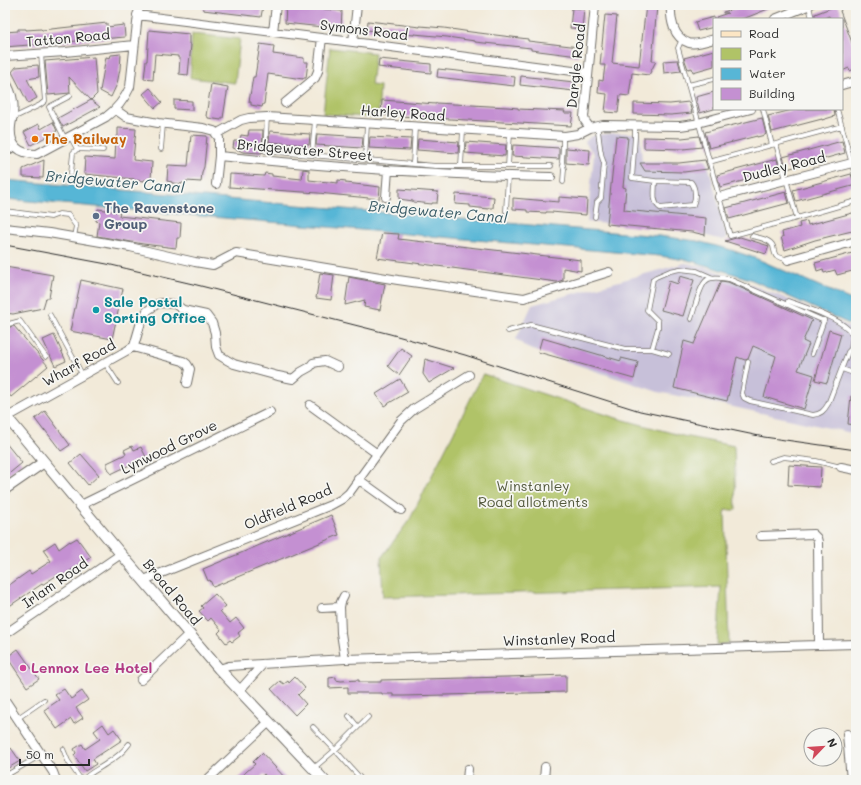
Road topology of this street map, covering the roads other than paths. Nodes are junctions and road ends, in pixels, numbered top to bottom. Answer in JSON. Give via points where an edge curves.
{"nodes":[{"id":1,"x":139,"y":5,"type":"edge"},
{"id":2,"x":276,"y":5,"type":"edge"},
{"id":3,"x":357,"y":5,"type":"edge"},
{"id":4,"x":595,"y":5,"type":"edge"},
{"id":5,"x":671,"y":5,"type":"edge"},
{"id":6,"x":809,"y":5,"type":"edge"},
{"id":7,"x":855,"y":5,"type":"edge"},
{"id":8,"x":856,"y":8,"type":"edge"},
{"id":9,"x":137,"y":15,"type":"junction"},
{"id":10,"x":777,"y":18,"type":"edge"},
{"id":11,"x":812,"y":18,"type":"edge"},
{"id":12,"x":273,"y":32,"type":"junction"},
{"id":13,"x":322,"y":38,"type":"junction"},
{"id":14,"x":682,"y":39,"type":"junction"},
{"id":15,"x":713,"y":39,"type":"edge"},
{"id":16,"x":353,"y":42,"type":"junction"},
{"id":17,"x":134,"y":45,"type":"junction"},
{"id":18,"x":41,"y":54,"type":"junction"},
{"id":19,"x":5,"y":56,"type":"edge"},
{"id":20,"x":588,"y":73,"type":"junction"},
{"id":21,"x":713,"y":79,"type":"edge"},
{"id":22,"x":5,"y":80,"type":"edge"},
{"id":23,"x":856,"y":81,"type":"edge"},
{"id":24,"x":843,"y":85,"type":"edge"},
{"id":25,"x":688,"y":86,"type":"junction"},
{"id":26,"x":70,"y":96,"type":"dead end"},
{"id":27,"x":285,"y":103,"type":"dead end"},
{"id":28,"x":116,"y":110,"type":"junction"},
{"id":29,"x":747,"y":110,"type":"edge"},
{"id":30,"x":763,"y":110,"type":"edge"},
{"id":31,"x":837,"y":110,"type":"edge"},
{"id":32,"x":267,"y":117,"type":"junction"},
{"id":33,"x":12,"y":118,"type":"junction"},
{"id":34,"x":314,"y":120,"type":"junction"},
{"id":35,"x":699,"y":123,"type":"junction"},
{"id":36,"x":163,"y":124,"type":"junction"},
{"id":37,"x":367,"y":124,"type":"junction"},
{"id":38,"x":635,"y":125,"type":"junction"},
{"id":39,"x":842,"y":126,"type":"junction"},
{"id":40,"x":415,"y":127,"type":"junction"},
{"id":41,"x":594,"y":127,"type":"junction"},
{"id":42,"x":463,"y":130,"type":"junction"},
{"id":43,"x":510,"y":133,"type":"junction"},
{"id":44,"x":216,"y":134,"type":"junction"},
{"id":45,"x":563,"y":136,"type":"junction"},
{"id":46,"x":68,"y":138,"type":"junction"},
{"id":47,"x":774,"y":144,"type":"junction"},
{"id":48,"x":15,"y":147,"type":"junction"},
{"id":49,"x":77,"y":149,"type":"junction"},
{"id":50,"x":161,"y":149,"type":"dead end"},
{"id":51,"x":103,"y":150,"type":"dead end"},
{"id":52,"x":5,"y":153,"type":"edge"},
{"id":53,"x":312,"y":155,"type":"junction"},
{"id":54,"x":219,"y":156,"type":"junction"},
{"id":55,"x":365,"y":160,"type":"junction"},
{"id":56,"x":709,"y":162,"type":"junction"},
{"id":57,"x":854,"y":163,"type":"edge"},
{"id":58,"x":413,"y":164,"type":"junction"},
{"id":59,"x":461,"y":166,"type":"junction"},
{"id":60,"x":508,"y":166,"type":"junction"},
{"id":61,"x":551,"y":166,"type":"dead end"},
{"id":62,"x":388,"y":170,"type":"junction"},
{"id":63,"x":71,"y":173,"type":"dead end"},
{"id":64,"x":508,"y":176,"type":"junction"},
{"id":65,"x":551,"y":177,"type":"dead end"},
{"id":66,"x":786,"y":180,"type":"junction"},
{"id":67,"x":856,"y":180,"type":"edge"},
{"id":68,"x":655,"y":181,"type":"junction"},
{"id":69,"x":563,"y":182,"type":"dead end"},
{"id":70,"x":216,"y":184,"type":"dead end"},
{"id":71,"x":386,"y":197,"type":"dead end"},
{"id":72,"x":719,"y":197,"type":"junction"},
{"id":73,"x":856,"y":201,"type":"edge"},
{"id":74,"x":506,"y":211,"type":"dead end"},
{"id":75,"x":5,"y":212,"type":"edge"},
{"id":76,"x":595,"y":217,"type":"dead end"},
{"id":77,"x":796,"y":218,"type":"junction"},
{"id":78,"x":5,"y":228,"type":"edge"},
{"id":79,"x":752,"y":236,"type":"dead end"},
{"id":80,"x":74,"y":237,"type":"junction"},
{"id":81,"x":856,"y":241,"type":"edge"},
{"id":82,"x":788,"y":260,"type":"joint"},
{"id":83,"x":608,"y":272,"type":"dead end"},
{"id":84,"x":714,"y":278,"type":"junction"},
{"id":85,"x":788,"y":301,"type":"dead end"},
{"id":86,"x":50,"y":315,"type":"dead end"},
{"id":87,"x":826,"y":316,"type":"junction"},
{"id":88,"x":691,"y":319,"type":"dead end"},
{"id":89,"x":824,"y":321,"type":"junction"},
{"id":90,"x":5,"y":325,"type":"edge"},
{"id":91,"x":508,"y":332,"type":"dead end"},
{"id":92,"x":133,"y":346,"type":"junction"},
{"id":93,"x":652,"y":349,"type":"junction"},
{"id":94,"x":854,"y":349,"type":"edge"},
{"id":95,"x":669,"y":354,"type":"dead end"},
{"id":96,"x":812,"y":354,"type":"dead end"},
{"id":97,"x":46,"y":357,"type":"dead end"},
{"id":98,"x":748,"y":362,"type":"dead end"},
{"id":99,"x":105,"y":364,"type":"junction"},
{"id":100,"x":338,"y":367,"type":"dead end"},
{"id":101,"x":842,"y":369,"type":"junction"},
{"id":102,"x":856,"y":374,"type":"edge"},
{"id":103,"x":469,"y":375,"type":"dead end"},
{"id":104,"x":83,"y":376,"type":"junction"},
{"id":105,"x":118,"y":383,"type":"dead end"},
{"id":106,"x":187,"y":383,"type":"dead end"},
{"id":107,"x":310,"y":404,"type":"dead end"},
{"id":108,"x":270,"y":412,"type":"dead end"},
{"id":109,"x":6,"y":417,"type":"edge"},
{"id":110,"x":376,"y":453,"type":"junction"},
{"id":111,"x":770,"y":461,"type":"dead end"},
{"id":112,"x":44,"y":462,"type":"junction"},
{"id":113,"x":841,"y":467,"type":"joint"},
{"id":114,"x":856,"y":470,"type":"edge"},
{"id":115,"x":358,"y":479,"type":"junction"},
{"id":116,"x":5,"y":489,"type":"edge"},
{"id":117,"x":80,"y":505,"type":"junction"},
{"id":118,"x":401,"y":510,"type":"dead end"},
{"id":119,"x":760,"y":536,"type":"dead end"},
{"id":120,"x":120,"y":554,"type":"junction"},
{"id":121,"x":144,"y":580,"type":"junction"},
{"id":122,"x":344,"y":596,"type":"dead end"},
{"id":123,"x":340,"y":607,"type":"junction"},
{"id":124,"x":322,"y":608,"type":"dead end"},
{"id":125,"x":5,"y":634,"type":"edge"},
{"id":126,"x":189,"y":634,"type":"junction"},
{"id":127,"x":856,"y":644,"type":"edge"},
{"id":128,"x":820,"y":645,"type":"junction"},
{"id":129,"x":344,"y":659,"type":"junction"},
{"id":130,"x":263,"y":664,"type":"junction"},
{"id":131,"x":218,"y":669,"type":"junction"},
{"id":132,"x":141,"y":680,"type":"dead end"},
{"id":133,"x":239,"y":691,"type":"junction"},
{"id":134,"x":5,"y":700,"type":"edge"},
{"id":135,"x":44,"y":700,"type":"dead end"},
{"id":136,"x":349,"y":716,"type":"dead end"},
{"id":137,"x":368,"y":717,"type":"dead end"},
{"id":138,"x":18,"y":718,"type":"junction"},
{"id":139,"x":269,"y":722,"type":"junction"},
{"id":140,"x":313,"y":727,"type":"dead end"},
{"id":141,"x":358,"y":727,"type":"junction"},
{"id":142,"x":847,"y":734,"type":"dead end"},
{"id":143,"x":129,"y":744,"type":"dead end"},
{"id":144,"x":63,"y":749,"type":"dead end"},
{"id":145,"x":335,"y":750,"type":"junction"},
{"id":146,"x":42,"y":755,"type":"junction"},
{"id":147,"x":545,"y":767,"type":"dead end"},
{"id":148,"x":314,"y":769,"type":"junction"},
{"id":149,"x":468,"y":769,"type":"dead end"},
{"id":150,"x":5,"y":776,"type":"edge"},
{"id":151,"x":210,"y":779,"type":"edge"},
{"id":152,"x":56,"y":780,"type":"edge"},
{"id":153,"x":82,"y":780,"type":"edge"},
{"id":154,"x":324,"y":780,"type":"edge"},
{"id":155,"x":362,"y":780,"type":"edge"},
{"id":156,"x":467,"y":780,"type":"edge"},
{"id":157,"x":544,"y":780,"type":"edge"},
{"id":158,"x":851,"y":780,"type":"edge"}],
"edges":[{"from":1,"to":9,"type":"street"},
{"from":2,"to":12,"type":"street"},
{"from":3,"to":16,"type":"street"},
{"from":4,"to":20,"type":"street","name":"Dargle Road"},
{"from":5,"to":14,"type":"street","via":[[672,22]]},
{"from":6,"to":10,"type":"street"},
{"from":6,"to":11,"type":"lane"},
{"from":7,"to":8,"type":"main road"},
{"from":9,"to":12,"type":"street","name":"Symons Road"},
{"from":9,"to":17,"type":"street"},
{"from":12,"to":13,"type":"street","name":"Symons Road"},
{"from":13,"to":16,"type":"street","name":"Symons Road"},
{"from":13,"to":27,"type":"street","via":[[315,78]]},
{"from":14,"to":15,"type":"street","via":[[694,44]]},
{"from":14,"to":25,"type":"lane","via":[[678,48]]},
{"from":16,"to":20,"type":"street","name":"Symons Road"},
{"from":17,"to":18,"type":"street","name":"Tatton Road"},
{"from":17,"to":28,"type":"street","via":[[130,87]]},
{"from":18,"to":19,"type":"street","name":"Tatton Road"},
{"from":18,"to":33,"type":"lane","via":[[45,101]]},
{"from":20,"to":41,"type":"street","name":"Dargle Road","via":[[584,117],[585,121]]},
{"from":21,"to":25,"type":"lane"},
{"from":22,"to":33,"type":"street","via":[[14,102]]},
{"from":23,"to":24,"type":"street"},
{"from":25,"to":35,"type":"lane"},
{"from":26,"to":46,"type":"lane","via":[[49,107]]},
{"from":28,"to":36,"type":"street","via":[[126,116]]},
{"from":28,"to":46,"type":"street"},
{"from":29,"to":35,"type":"street","name":"Harley Road"},
{"from":30,"to":47,"type":"lane"},
{"from":31,"to":39,"type":"lane"},
{"from":32,"to":34,"type":"street","name":"Harley Road"},
{"from":32,"to":44,"type":"street","name":"Harley Road","via":[[241,120]]},
{"from":32,"to":53,"type":"lane","via":[[265,151]]},
{"from":33,"to":48,"type":"street","via":[[11,136]]},
{"from":34,"to":37,"type":"street","name":"Harley Road"},
{"from":34,"to":53,"type":"lane"},
{"from":35,"to":38,"type":"street","name":"Harley Road","via":[[680,126]]},
{"from":35,"to":56,"type":"lane"},
{"from":36,"to":44,"type":"street","via":[[203,128]]},
{"from":36,"to":50,"type":"lane"},
{"from":37,"to":40,"type":"street","name":"Harley Road"},
{"from":37,"to":55,"type":"lane"},
{"from":38,"to":41,"type":"street","name":"Harley Road"},
{"from":38,"to":68,"type":"lane","via":[[632,178]]},
{"from":39,"to":47,"type":"lane"},
{"from":39,"to":57,"type":"lane"},
{"from":40,"to":42,"type":"street","name":"Harley Road"},
{"from":40,"to":58,"type":"lane"},
{"from":41,"to":45,"type":"street","name":"Harley Road","via":[[578,134]]},
{"from":41,"to":76,"type":"lane","via":[[599,134],[604,163],[601,198],[597,202]]},
{"from":42,"to":43,"type":"street","name":"Harley Road"},
{"from":42,"to":59,"type":"lane"},
{"from":43,"to":45,"type":"street","name":"Harley Road"},
{"from":43,"to":60,"type":"lane"},
{"from":44,"to":54,"type":"street","name":"Bridgewater Street","via":[[219,138]]},
{"from":45,"to":69,"type":"lane"},
{"from":46,"to":48,"type":"street","via":[[36,154],[26,154]]},
{"from":46,"to":49,"type":"lane"},
{"from":47,"to":56,"type":"lane"},
{"from":47,"to":66,"type":"lane"},
{"from":48,"to":52,"type":"street"},
{"from":49,"to":51,"type":"lane"},
{"from":49,"to":63,"type":"lane","via":[[72,153]]},
{"from":53,"to":55,"type":"lane"},
{"from":54,"to":62,"type":"street","name":"Bridgewater Street"},
{"from":54,"to":70,"type":"street","name":"Bridgewater Street"},
{"from":55,"to":58,"type":"lane"},
{"from":56,"to":72,"type":"lane"},
{"from":57,"to":66,"type":"street","name":"Dudley Road"},
{"from":57,"to":67,"type":"lane"},
{"from":58,"to":59,"type":"lane"},
{"from":59,"to":60,"type":"lane"},
{"from":60,"to":61,"type":"lane"},
{"from":62,"to":64,"type":"street","name":"Bridgewater Street"},
{"from":62,"to":71,"type":"street","name":"Bridgewater Street"},
{"from":64,"to":65,"type":"street","name":"Bridgewater Street"},
{"from":64,"to":74,"type":"lane"},
{"from":66,"to":72,"type":"street","name":"Dudley Road"},
{"from":66,"to":77,"type":"lane"},
{"from":68,"to":68,"type":"lane","via":[[691,182],[694,185],[696,200],[693,205],[660,208],[654,199]]},
{"from":72,"to":77,"type":"lane","via":[[730,236]]},
{"from":73,"to":77,"type":"lane"},
{"from":75,"to":80,"type":"lane","via":[[51,217],[59,214],[68,215],[76,226]]},
{"from":78,"to":80,"type":"street"},
{"from":79,"to":82,"type":"lane","via":[[769,241],[776,256]]},
{"from":80,"to":83,"type":"street","via":[[214,265],[236,253],[319,268],[524,298]]},
{"from":81,"to":82,"type":"street"},
{"from":84,"to":88,"type":"lane","via":[[707,279],[702,284]]},
{"from":84,"to":89,"type":"lane","via":[[729,279]]},
{"from":84,"to":93,"type":"lane","via":[[697,271],[680,269],[653,279],[647,310],[658,321],[658,328]]},
{"from":85,"to":87,"type":"lane"},
{"from":86,"to":104,"type":"lane"},
{"from":87,"to":89,"type":"lane"},
{"from":87,"to":94,"type":"lane","via":[[848,329],[853,336]]},
{"from":89,"to":96,"type":"lane"},
{"from":90,"to":97,"type":"lane","via":[[20,321]]},
{"from":91,"to":93,"type":"lane","via":[[530,325],[625,349]]},
{"from":92,"to":99,"type":"street","name":"Wharf Road"},
{"from":92,"to":100,"type":"street","name":"Wharf Road","via":[[147,311],[157,304],[175,304],[183,310],[206,315],[215,333],[219,355],[234,364],[293,379],[318,362],[325,361]]},
{"from":92,"to":106,"type":"street","via":[[187,364],[190,369]]},
{"from":93,"to":95,"type":"lane"},
{"from":94,"to":101,"type":"lane","via":[[848,352]]},
{"from":98,"to":101,"type":"lane","via":[[742,393],[744,398],[813,415],[825,410]]},
{"from":99,"to":104,"type":"street","name":"Wharf Road"},
{"from":99,"to":105,"type":"lane"},
{"from":101,"to":102,"type":"lane"},
{"from":103,"to":110,"type":"street","name":"Oldfield Road","via":[[414,409]]},
{"from":104,"to":109,"type":"street","name":"Wharf Road"},
{"from":107,"to":110,"type":"street"},
{"from":108,"to":117,"type":"street","name":"Lynwood Grove"},
{"from":109,"to":112,"type":"street","name":"Broad Road"},
{"from":110,"to":115,"type":"street","name":"Oldfield Road"},
{"from":111,"to":113,"type":"lane","via":[[784,456]]},
{"from":112,"to":116,"type":"street"},
{"from":112,"to":117,"type":"street","name":"Broad Road"},
{"from":113,"to":114,"type":"street"},
{"from":115,"to":118,"type":"street"},
{"from":115,"to":121,"type":"street","name":"Oldfield Road","via":[[349,493],[331,505]]},
{"from":117,"to":120,"type":"street","name":"Broad Road"},
{"from":119,"to":128,"type":"street","via":[[813,534],[817,538]]},
{"from":120,"to":121,"type":"street","name":"Broad Road"},
{"from":120,"to":125,"type":"street","name":"Irlam Road"},
{"from":121,"to":126,"type":"street","name":"Broad Road"},
{"from":122,"to":123,"type":"street"},
{"from":123,"to":124,"type":"street"},
{"from":123,"to":129,"type":"street"},
{"from":126,"to":131,"type":"street","name":"Broad Road"},
{"from":126,"to":132,"type":"street"},
{"from":127,"to":128,"type":"street","name":"Winstanley Road"},
{"from":128,"to":129,"type":"street","name":"Winstanley Road"},
{"from":129,"to":130,"type":"street","name":"Winstanley Road"},
{"from":130,"to":131,"type":"street","name":"Winstanley Road"},
{"from":130,"to":133,"type":"street"},
{"from":131,"to":133,"type":"street","name":"Broad Road"},
{"from":133,"to":139,"type":"street","name":"Broad Road"},
{"from":134,"to":138,"type":"street"},
{"from":135,"to":138,"type":"lane"},
{"from":136,"to":141,"type":"lane"},
{"from":137,"to":141,"type":"lane"},
{"from":138,"to":146,"type":"street"},
{"from":139,"to":148,"type":"street","name":"Broad Road"},
{"from":139,"to":151,"type":"street"},
{"from":140,"to":145,"type":"lane"},
{"from":141,"to":145,"type":"lane"},
{"from":142,"to":158,"type":"street"},
{"from":143,"to":153,"type":"lane","via":[[121,754]]},
{"from":144,"to":153,"type":"lane","via":[[68,761]]},
{"from":145,"to":148,"type":"lane"},
{"from":145,"to":155,"type":"lane"},
{"from":146,"to":150,"type":"lane"},
{"from":146,"to":152,"type":"street"},
{"from":147,"to":157,"type":"street"},
{"from":148,"to":154,"type":"street","name":"Broad Road"},
{"from":149,"to":156,"type":"street"}]}
